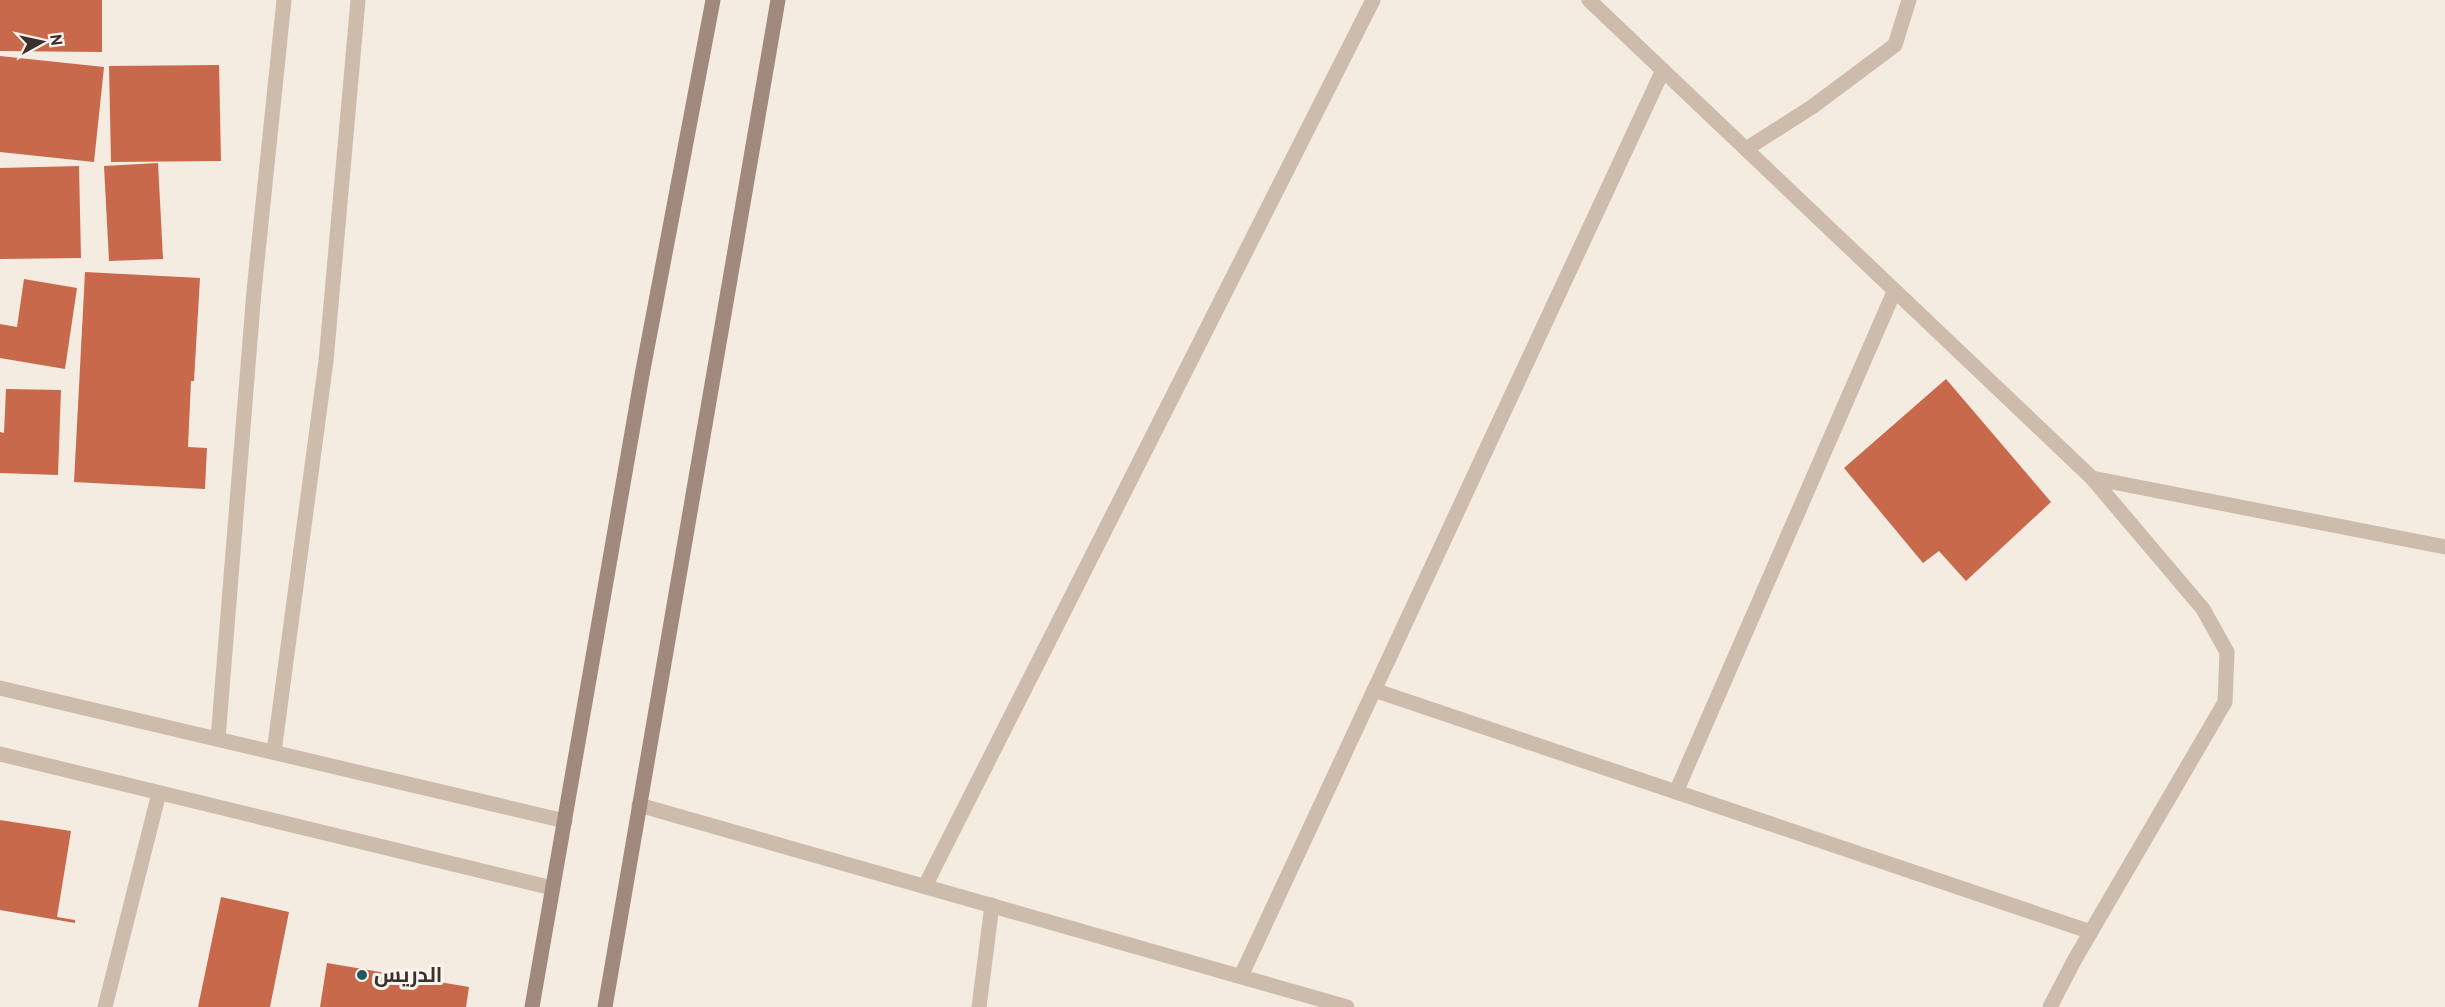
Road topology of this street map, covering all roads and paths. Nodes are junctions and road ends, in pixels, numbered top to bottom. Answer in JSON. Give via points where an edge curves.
{"nodes":[{"id":1,"x":284,"y":0,"type":"edge"},
{"id":2,"x":358,"y":0,"type":"edge"},
{"id":3,"x":713,"y":0,"type":"edge"},
{"id":4,"x":778,"y":0,"type":"edge"},
{"id":5,"x":1373,"y":0,"type":"edge"},
{"id":6,"x":1589,"y":0,"type":"edge"},
{"id":7,"x":1909,"y":0,"type":"edge"},
{"id":8,"x":1663,"y":70,"type":"junction"},
{"id":9,"x":1746,"y":149,"type":"junction"},
{"id":10,"x":1894,"y":292,"type":"junction"},
{"id":11,"x":2092,"y":478,"type":"junction"},
{"id":12,"x":2445,"y":547,"type":"edge"},
{"id":13,"x":0,"y":688,"type":"edge"},
{"id":14,"x":1374,"y":690,"type":"junction"},
{"id":15,"x":218,"y":739,"type":"junction"},
{"id":16,"x":274,"y":753,"type":"junction"},
{"id":17,"x":0,"y":754,"type":"edge"},
{"id":18,"x":1676,"y":792,"type":"junction"},
{"id":19,"x":159,"y":793,"type":"junction"},
{"id":20,"x":639,"y":805,"type":"junction"},
{"id":21,"x":565,"y":821,"type":"junction"},
{"id":22,"x":925,"y":886,"type":"junction"},
{"id":23,"x":552,"y":888,"type":"junction"},
{"id":24,"x":992,"y":905,"type":"junction"},
{"id":25,"x":2091,"y":932,"type":"junction"},
{"id":26,"x":1241,"y":976,"type":"junction"},
{"id":27,"x":105,"y":1007,"type":"edge"},
{"id":28,"x":532,"y":1007,"type":"edge"},
{"id":29,"x":605,"y":1007,"type":"edge"},
{"id":30,"x":979,"y":1007,"type":"edge"},
{"id":31,"x":1347,"y":1007,"type":"edge"},
{"id":32,"x":2050,"y":1007,"type":"edge"}],
"edges":[{"from":1,"to":15,"type":"street","via":[[254,291]]},
{"from":2,"to":16,"type":"street","via":[[326,361]]},
{"from":3,"to":21,"type":"main road","via":[[642,375]]},
{"from":4,"to":20,"type":"main road"},
{"from":5,"to":22,"type":"street"},
{"from":6,"to":8,"type":"street"},
{"from":7,"to":9,"type":"street","via":[[1895,45],[1812,107]]},
{"from":8,"to":9,"type":"street"},
{"from":8,"to":14,"type":"street"},
{"from":9,"to":10,"type":"street"},
{"from":10,"to":11,"type":"street"},
{"from":10,"to":18,"type":"street"},
{"from":11,"to":12,"type":"street"},
{"from":11,"to":25,"type":"street","via":[[2203,609],[2227,652],[2225,702]]},
{"from":13,"to":15,"type":"street"},
{"from":14,"to":18,"type":"street"},
{"from":14,"to":26,"type":"street"},
{"from":15,"to":16,"type":"street"},
{"from":16,"to":21,"type":"street"},
{"from":17,"to":19,"type":"street"},
{"from":18,"to":25,"type":"street"},
{"from":19,"to":23,"type":"street"},
{"from":19,"to":27,"type":"street"},
{"from":20,"to":22,"type":"street"},
{"from":20,"to":29,"type":"main road"},
{"from":21,"to":23,"type":"main road"},
{"from":22,"to":24,"type":"street"},
{"from":23,"to":28,"type":"main road"},
{"from":24,"to":26,"type":"street"},
{"from":24,"to":30,"type":"street"},
{"from":25,"to":32,"type":"street"},
{"from":26,"to":31,"type":"street"}]}
